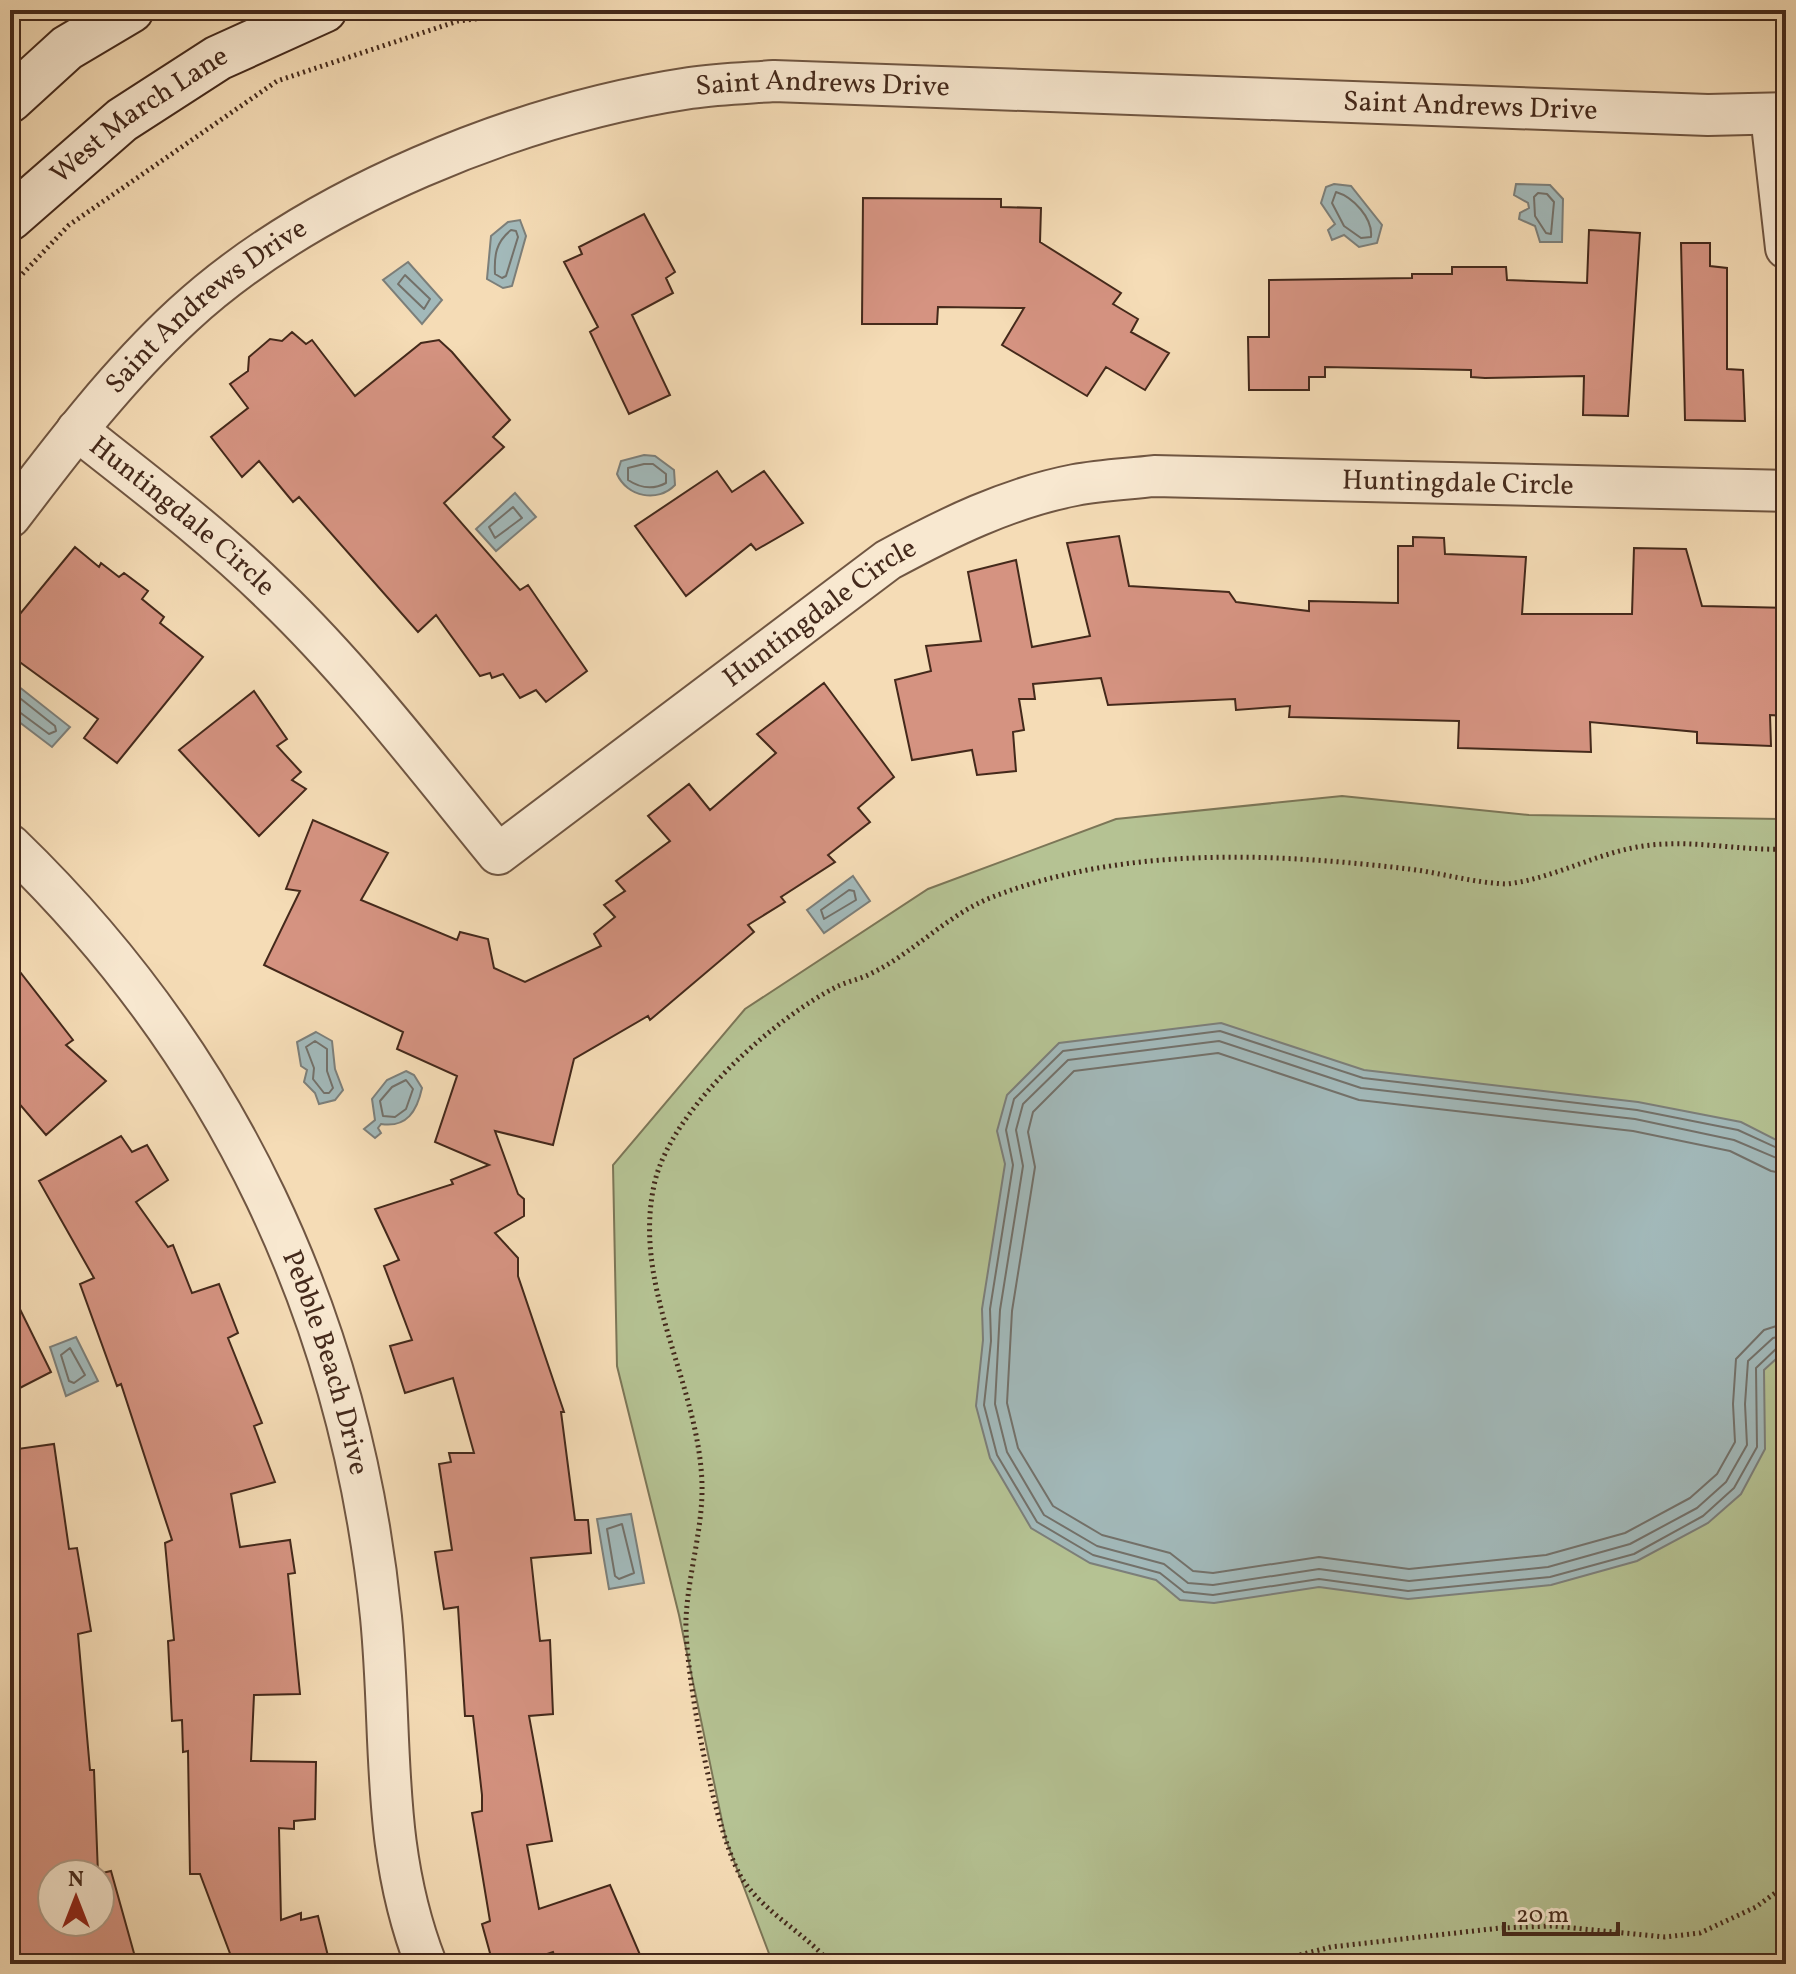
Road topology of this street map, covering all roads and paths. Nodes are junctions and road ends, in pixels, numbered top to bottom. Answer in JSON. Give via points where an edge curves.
{"nodes":[{"id":1,"x":131,"y":10,"type":"edge"},
{"id":2,"x":324,"y":10,"type":"edge"},
{"id":3,"x":555,"y":10,"type":"edge"},
{"id":4,"x":10,"y":100,"type":"edge"},
{"id":5,"x":1778,"y":114,"type":"edge"},
{"id":6,"x":10,"y":218,"type":"edge"},
{"id":7,"x":1786,"y":248,"type":"edge"},
{"id":8,"x":10,"y":287,"type":"edge"},
{"id":9,"x":77,"y":430,"type":"junction"},
{"id":10,"x":1786,"y":491,"type":"edge"},
{"id":11,"x":10,"y":517,"type":"edge"},
{"id":12,"x":10,"y":845,"type":"edge"},
{"id":13,"x":1786,"y":849,"type":"edge"},
{"id":14,"x":1786,"y":1885,"type":"edge"},
{"id":15,"x":426,"y":1964,"type":"edge"},
{"id":16,"x":831,"y":1964,"type":"edge"},
{"id":17,"x":1265,"y":1964,"type":"edge"}],
"edges":[{"from":1,"to":4,"type":"street","via":[[67,48]]},
{"from":2,"to":6,"type":"street","name":"West March Lane","via":[[218,58],[122,120]]},
{"from":3,"to":8,"type":"path","via":[[458,21],[277,81],[69,225]]},
{"from":5,"to":7,"type":"street"},
{"from":5,"to":9,"type":"street","name":"Saint Andrews Drive","via":[[774,81],[691,88],[600,106],[515,132],[403,175],[327,212],[243,265],[184,314],[121,376]]},
{"from":9,"to":10,"type":"street","name":"Huntingdale Circle","via":[[186,515],[274,594],[352,676],[498,854],[888,560],[950,526],[1012,502],[1075,485],[1154,476]]},
{"from":9,"to":11,"type":"street","name":"Saint Andrews Drive"},
{"from":12,"to":15,"type":"street","name":"Pebble Beach Drive","via":[[125,969],[190,1059],[251,1167],[318,1319],[369,1521],[381,1620],[390,1820],[403,1891]]},
{"from":13,"to":16,"type":"path","via":[[1669,843],[1632,848],[1507,884],[1333,861],[1222,856],[1068,875],[991,897],[960,914],[873,973],[837,986],[727,1069],[669,1149],[656,1179],[652,1211],[653,1270],[702,1484],[686,1641],[731,1858],[746,1885]]},
{"from":14,"to":17,"type":"path","via":[[1756,1907],[1700,1933],[1665,1937],[1553,1926],[1500,1928],[1331,1947]]}]}
